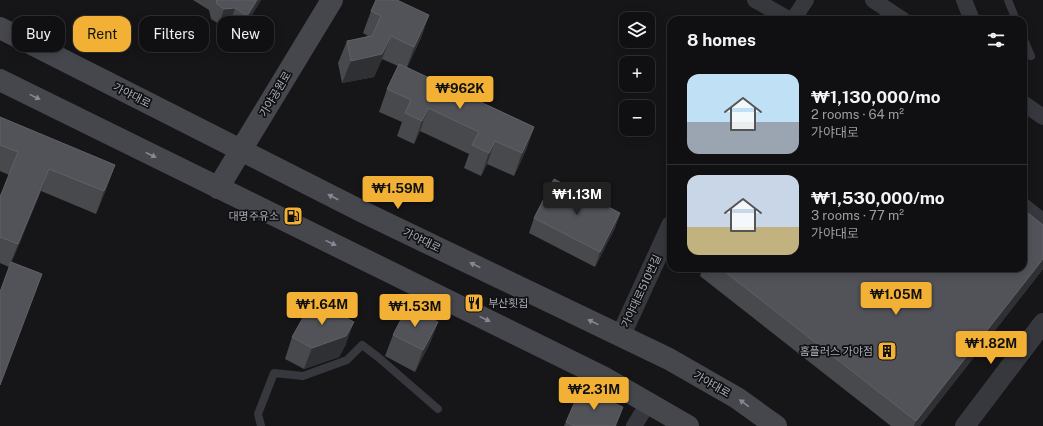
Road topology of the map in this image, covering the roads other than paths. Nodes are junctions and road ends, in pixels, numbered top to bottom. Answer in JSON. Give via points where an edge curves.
{"nodes":[{"id":1,"x":332,"y":0,"type":"edge"},
{"id":2,"x":755,"y":0,"type":"edge"},
{"id":3,"x":806,"y":0,"type":"edge"},
{"id":4,"x":873,"y":0,"type":"edge"},
{"id":5,"x":964,"y":0,"type":"edge"},
{"id":6,"x":1008,"y":0,"type":"edge"},
{"id":7,"x":783,"y":16,"type":"edge"},
{"id":8,"x":796,"y":16,"type":"edge"},
{"id":9,"x":896,"y":16,"type":"edge"},
{"id":10,"x":970,"y":16,"type":"edge"},
{"id":11,"x":1014,"y":16,"type":"edge"},
{"id":12,"x":0,"y":28,"type":"edge"},
{"id":13,"x":1027,"y":46,"type":"edge"},
{"id":14,"x":1031,"y":56,"type":"dead end"},
{"id":15,"x":0,"y":80,"type":"edge"},
{"id":16,"x":1027,"y":106,"type":"edge"},
{"id":17,"x":1043,"y":117,"type":"edge"},
{"id":18,"x":241,"y":150,"type":"junction"},
{"id":19,"x":218,"y":188,"type":"junction"},
{"id":20,"x":1027,"y":211,"type":"edge"},
{"id":21,"x":1043,"y":224,"type":"edge"},
{"id":22,"x":667,"y":235,"type":"edge"},
{"id":23,"x":1043,"y":323,"type":"edge"},
{"id":24,"x":621,"y":335,"type":"junction"},
{"id":25,"x":649,"y":402,"type":"junction"},
{"id":26,"x":438,"y":409,"type":"dead end"},
{"id":27,"x":261,"y":426,"type":"edge"},
{"id":28,"x":634,"y":426,"type":"edge"},
{"id":29,"x":688,"y":426,"type":"edge"},
{"id":30,"x":776,"y":426,"type":"edge"},
{"id":31,"x":965,"y":426,"type":"edge"}],
"edges":[{"from":1,"to":18,"type":"main road","name":"가야공원로"},
{"from":2,"to":7,"type":"street"},
{"from":3,"to":8,"type":"street"},
{"from":4,"to":9,"type":"street"},
{"from":5,"to":10,"type":"street"},
{"from":6,"to":11,"type":"lane"},
{"from":12,"to":18,"type":"main road","name":"가야대로"},
{"from":13,"to":14,"type":"lane"},
{"from":15,"to":19,"type":"main road","one_way":true},
{"from":16,"to":17,"type":"street"},
{"from":18,"to":19,"type":"main road","name":"가야공원로"},
{"from":24,"to":18,"type":"main road","name":"가야대로","one_way":true,"via":[[361,211]]},
{"from":19,"to":25,"type":"main road","one_way":true},
{"from":20,"to":21,"type":"street"},
{"from":22,"to":24,"type":"street","name":"가야대로510번길"},
{"from":23,"to":31,"type":"street"},
{"from":30,"to":24,"type":"main road","name":"가야대로","one_way":true,"via":[[731,394]]},
{"from":25,"to":28,"type":"street"},
{"from":25,"to":29,"type":"main road"},
{"from":26,"to":27,"type":"lane","via":[[362,345],[347,360],[303,376],[274,373],[258,414]]}]}
